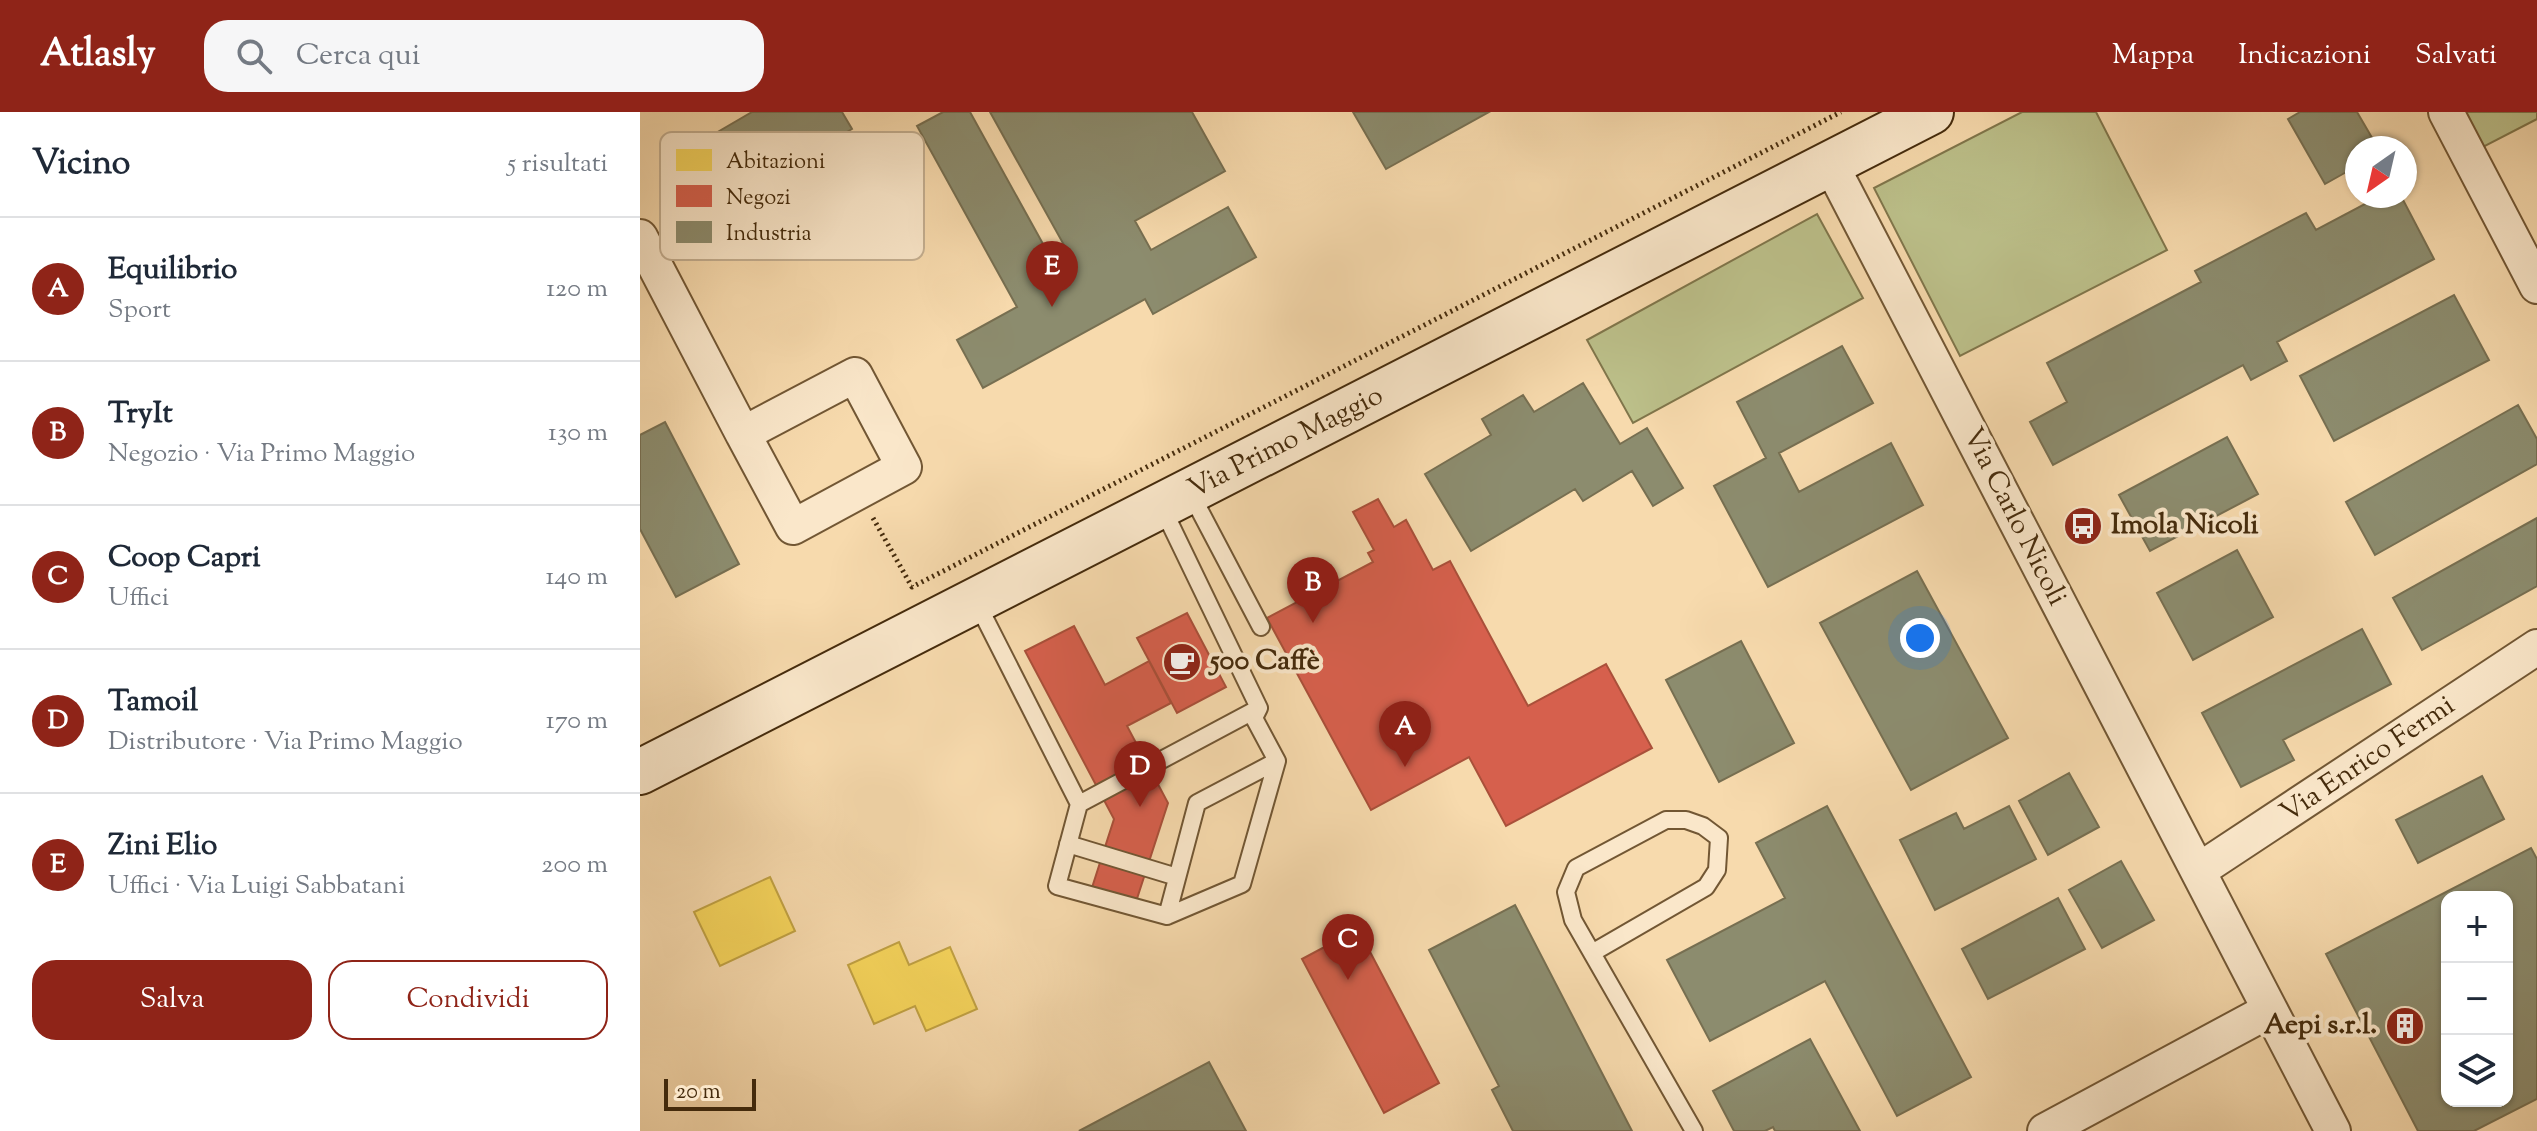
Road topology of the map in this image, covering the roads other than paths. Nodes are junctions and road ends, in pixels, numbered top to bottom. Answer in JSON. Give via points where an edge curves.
{"nodes":[{"id":1,"x":1931,"y":112,"type":"edge"},
{"id":2,"x":2446,"y":112,"type":"edge"},
{"id":3,"x":1830,"y":163,"type":"junction"},
{"id":4,"x":640,"y":237,"type":"edge"},
{"id":5,"x":2537,"y":286,"type":"edge"},
{"id":6,"x":743,"y":434,"type":"junction"},
{"id":7,"x":1176,"y":500,"type":"junction"},
{"id":8,"x":977,"y":601,"type":"junction"},
{"id":9,"x":1261,"y":627,"type":"dead end"},
{"id":10,"x":2537,"y":647,"type":"edge"},
{"id":11,"x":1259,"y":708,"type":"junction"},
{"id":12,"x":1277,"y":761,"type":"junction"},
{"id":13,"x":640,"y":772,"type":"edge"},
{"id":14,"x":1079,"y":804,"type":"junction"},
{"id":15,"x":1068,"y":844,"type":"junction"},
{"id":16,"x":2198,"y":871,"type":"junction"},
{"id":17,"x":1177,"y":877,"type":"junction"},
{"id":18,"x":1167,"y":916,"type":"junction"},
{"id":19,"x":1592,"y":953,"type":"junction"},
{"id":20,"x":2270,"y":1010,"type":"junction"},
{"id":21,"x":1694,"y":1131,"type":"edge"},
{"id":22,"x":2045,"y":1131,"type":"edge"},
{"id":23,"x":2333,"y":1131,"type":"edge"}],
"edges":[{"from":1,"to":3,"type":"street","name":"Via Primo Maggio"},
{"from":2,"to":5,"type":"street"},
{"from":3,"to":7,"type":"street","name":"Via Primo Maggio"},
{"from":3,"to":16,"type":"street","name":"Via Carlo Nicoli"},
{"from":4,"to":6,"type":"street"},
{"from":6,"to":6,"type":"street","via":[[855,375],[904,467],[793,527]]},
{"from":7,"to":8,"type":"street","name":"Via Primo Maggio"},
{"from":7,"to":9,"type":"lane"},
{"from":7,"to":11,"type":"lane"},
{"from":8,"to":13,"type":"street","name":"Via Primo Maggio"},
{"from":8,"to":14,"type":"lane"},
{"from":10,"to":16,"type":"street","name":"Via Enrico Fermi"},
{"from":11,"to":12,"type":"lane","via":[[1254,718]]},
{"from":11,"to":14,"type":"lane"},
{"from":12,"to":17,"type":"lane","via":[[1197,803]]},
{"from":12,"to":18,"type":"lane","via":[[1242,884]]},
{"from":14,"to":15,"type":"lane"},
{"from":15,"to":17,"type":"lane"},
{"from":15,"to":18,"type":"lane","via":[[1057,886]]},
{"from":16,"to":20,"type":"street","name":"Via Carlo Nicoli"},
{"from":17,"to":18,"type":"lane"},
{"from":19,"to":19,"type":"lane","via":[[1573,920],[1566,892],[1576,868],[1666,820],[1686,820],[1719,838],[1717,870],[1706,887]]},
{"from":19,"to":21,"type":"lane"},
{"from":20,"to":22,"type":"street"},
{"from":20,"to":23,"type":"street","name":"Via Carlo Nicoli"}]}
